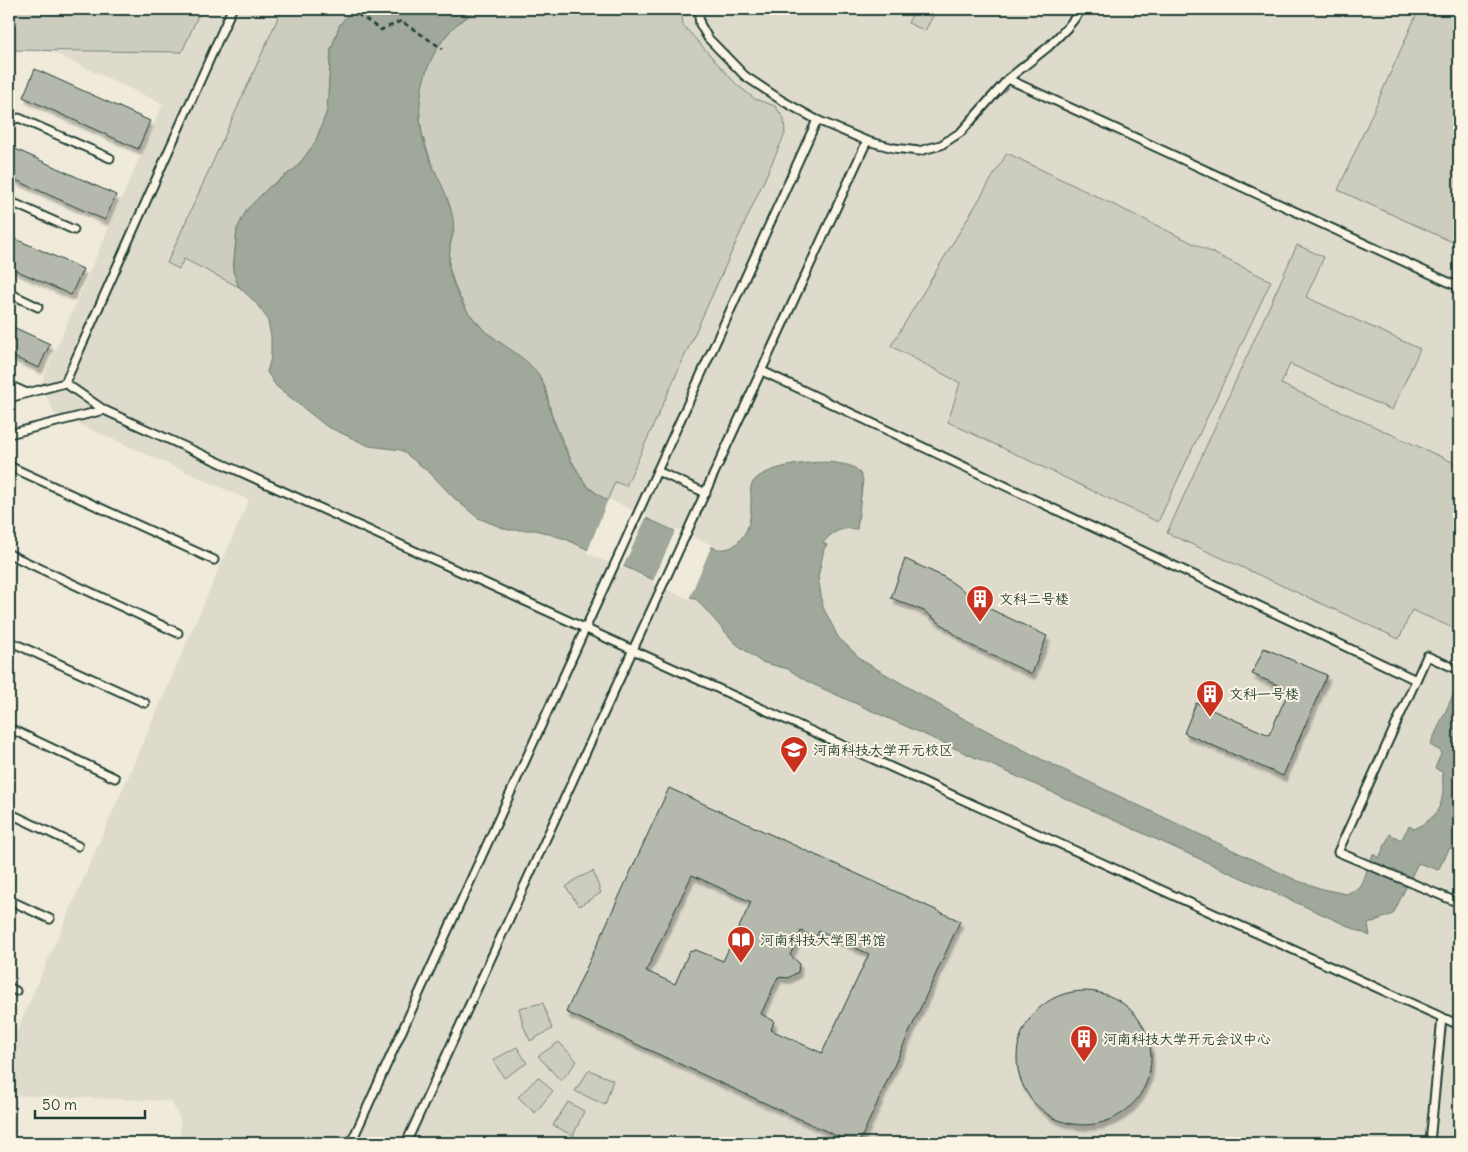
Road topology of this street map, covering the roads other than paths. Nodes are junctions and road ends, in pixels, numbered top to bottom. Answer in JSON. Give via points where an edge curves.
{"nodes":[{"id":1,"x":232,"y":9,"type":"edge"},
{"id":2,"x":698,"y":9,"type":"edge"},
{"id":3,"x":1082,"y":9,"type":"edge"},
{"id":4,"x":1008,"y":79,"type":"junction"},
{"id":5,"x":817,"y":120,"type":"junction"},
{"id":6,"x":9,"y":121,"type":"edge"},
{"id":7,"x":867,"y":141,"type":"junction"},
{"id":8,"x":110,"y":158,"type":"dead end"},
{"id":9,"x":9,"y":202,"type":"edge"},
{"id":10,"x":74,"y":230,"type":"dead end"},
{"id":11,"x":1459,"y":287,"type":"edge"},
{"id":12,"x":9,"y":293,"type":"edge"},
{"id":13,"x":38,"y":307,"type":"dead end"},
{"id":14,"x":762,"y":370,"type":"junction"},
{"id":15,"x":66,"y":383,"type":"junction"},
{"id":16,"x":9,"y":385,"type":"edge"},
{"id":17,"x":28,"y":393,"type":"junction"},
{"id":18,"x":9,"y":398,"type":"edge"},
{"id":19,"x":104,"y":410,"type":"junction"},
{"id":20,"x":9,"y":434,"type":"edge"},
{"id":21,"x":9,"y":466,"type":"edge"},
{"id":22,"x":657,"y":471,"type":"junction"},
{"id":23,"x":706,"y":493,"type":"junction"},
{"id":24,"x":9,"y":554,"type":"edge"},
{"id":25,"x":214,"y":560,"type":"dead end"},
{"id":26,"x":585,"y":629,"type":"junction"},
{"id":27,"x":178,"y":633,"type":"dead end"},
{"id":28,"x":9,"y":641,"type":"edge"},
{"id":29,"x":633,"y":650,"type":"junction"},
{"id":30,"x":1459,"y":670,"type":"edge"},
{"id":31,"x":1416,"y":680,"type":"junction"},
{"id":32,"x":145,"y":704,"type":"dead end"},
{"id":33,"x":9,"y":728,"type":"edge"},
{"id":34,"x":114,"y":778,"type":"dead end"},
{"id":35,"x":9,"y":813,"type":"edge"},
{"id":36,"x":78,"y":846,"type":"dead end"},
{"id":37,"x":9,"y":900,"type":"edge"},
{"id":38,"x":1459,"y":903,"type":"edge"},
{"id":39,"x":50,"y":919,"type":"dead end"},
{"id":40,"x":9,"y":987,"type":"edge"},
{"id":41,"x":16,"y":991,"type":"dead end"},
{"id":42,"x":1442,"y":1017,"type":"junction"},
{"id":43,"x":1459,"y":1025,"type":"edge"},
{"id":44,"x":351,"y":1143,"type":"edge"},
{"id":45,"x":406,"y":1143,"type":"edge"},
{"id":46,"x":1430,"y":1143,"type":"edge"}],
"edges":[{"from":1,"to":15,"type":"lane"},
{"from":2,"to":5,"type":"lane","via":[[700,24],[708,38],[745,76]]},
{"from":3,"to":4,"type":"lane","via":[[1048,47]]},
{"from":4,"to":7,"type":"lane","via":[[960,132],[941,145],[919,151]]},
{"from":4,"to":11,"type":"lane"},
{"from":5,"to":7,"type":"lane"},
{"from":5,"to":22,"type":"lane"},
{"from":6,"to":8,"type":"lane","via":[[19,118]]},
{"from":7,"to":14,"type":"lane"},
{"from":9,"to":10,"type":"lane"},
{"from":12,"to":13,"type":"lane"},
{"from":14,"to":23,"type":"lane"},
{"from":14,"to":31,"type":"lane"},
{"from":15,"to":17,"type":"lane"},
{"from":15,"to":19,"type":"lane"},
{"from":16,"to":17,"type":"lane"},
{"from":17,"to":18,"type":"lane"},
{"from":19,"to":20,"type":"lane"},
{"from":19,"to":26,"type":"lane"},
{"from":21,"to":25,"type":"lane"},
{"from":22,"to":23,"type":"lane"},
{"from":22,"to":26,"type":"lane"},
{"from":23,"to":29,"type":"lane"},
{"from":24,"to":27,"type":"lane"},
{"from":26,"to":29,"type":"lane"},
{"from":26,"to":44,"type":"lane"},
{"from":28,"to":32,"type":"lane"},
{"from":29,"to":42,"type":"lane"},
{"from":29,"to":45,"type":"lane"},
{"from":30,"to":31,"type":"lane","via":[[1427,656]]},
{"from":31,"to":38,"type":"lane","via":[[1338,852]]},
{"from":33,"to":34,"type":"lane"},
{"from":35,"to":36,"type":"lane"},
{"from":37,"to":39,"type":"lane"},
{"from":40,"to":41,"type":"lane"},
{"from":42,"to":43,"type":"lane"},
{"from":42,"to":46,"type":"lane"}]}
